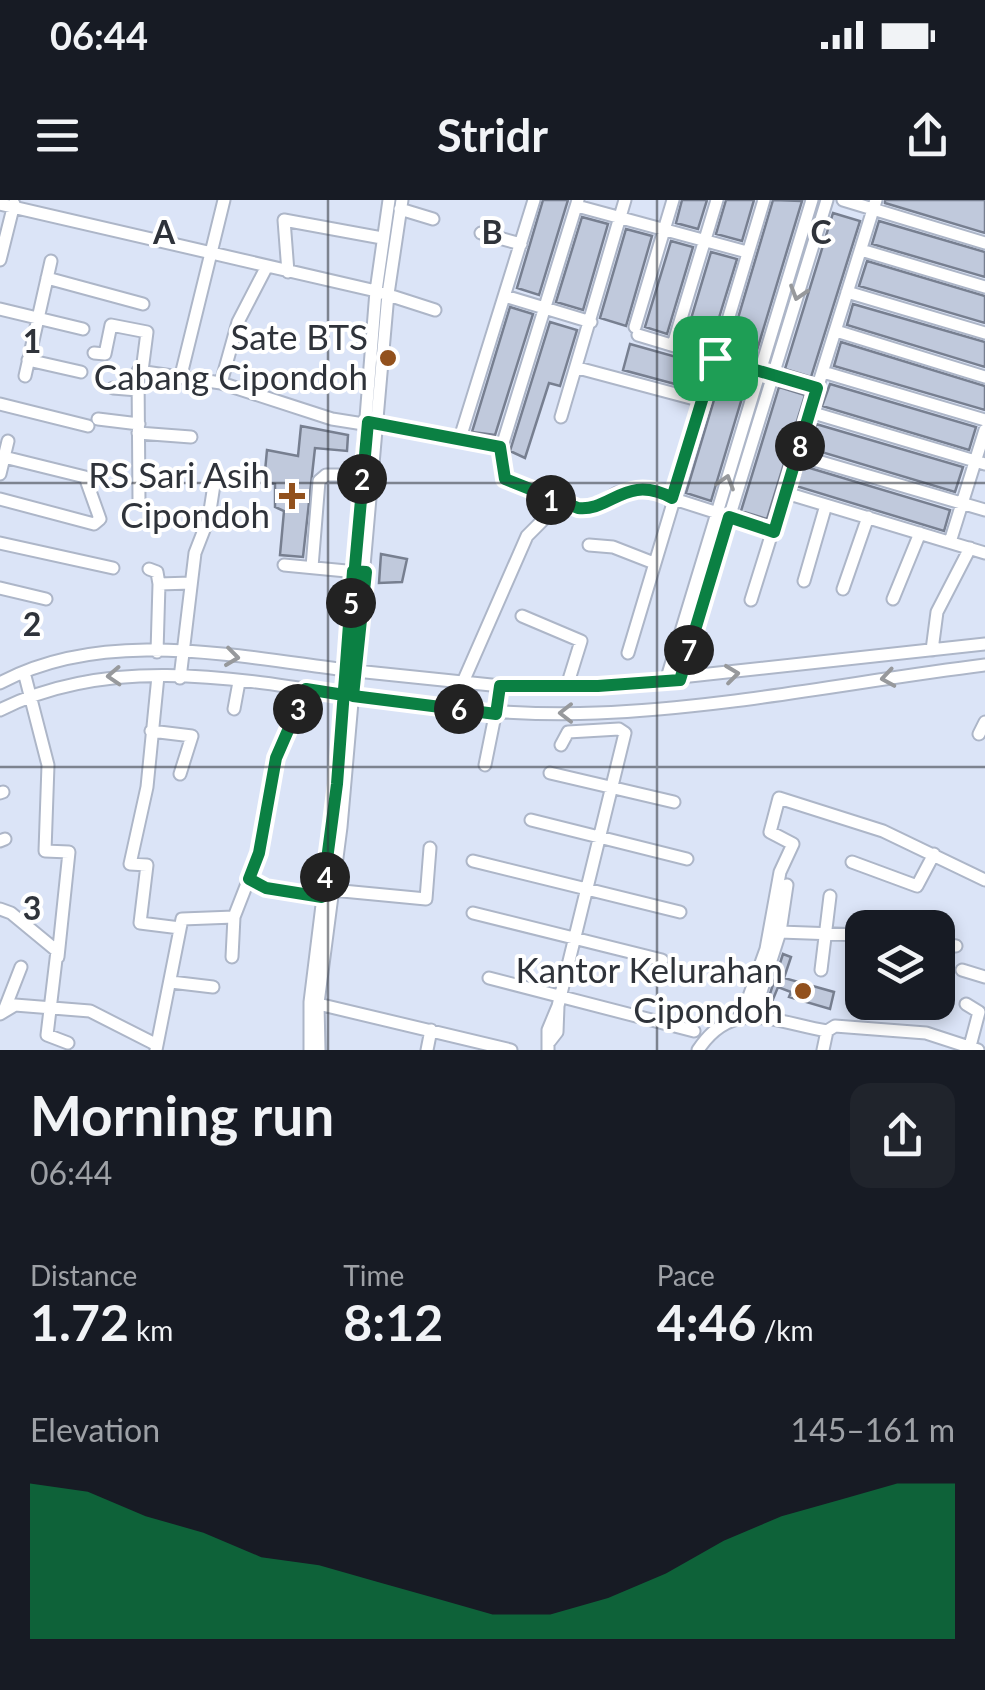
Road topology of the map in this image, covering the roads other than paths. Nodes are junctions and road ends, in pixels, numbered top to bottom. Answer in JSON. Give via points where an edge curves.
{"nodes":[{"id":1,"x":224,"y":200,"type":"edge"},
{"id":2,"x":389,"y":200,"type":"edge"},
{"id":3,"x":534,"y":200,"type":"edge"},
{"id":4,"x":626,"y":200,"type":"edge"},
{"id":5,"x":673,"y":200,"type":"edge"},
{"id":6,"x":717,"y":200,"type":"edge"},
{"id":7,"x":764,"y":200,"type":"edge"},
{"id":8,"x":812,"y":200,"type":"edge"},
{"id":9,"x":827,"y":200,"type":"edge"},
{"id":10,"x":843,"y":200,"type":"edge"},
{"id":11,"x":577,"y":203,"type":"edge"},
{"id":12,"x":0,"y":204,"type":"edge"},
{"id":13,"x":14,"y":204,"type":"edge"},
{"id":14,"x":401,"y":205,"type":"edge"},
{"id":15,"x":875,"y":205,"type":"edge"},
{"id":16,"x":620,"y":218,"type":"junction"},
{"id":17,"x":433,"y":219,"type":"dead end"},
{"id":18,"x":664,"y":230,"type":"junction"},
{"id":19,"x":481,"y":232,"type":"dead end"},
{"id":20,"x":382,"y":238,"type":"junction"},
{"id":21,"x":705,"y":241,"type":"junction"},
{"id":22,"x":985,"y":243,"type":"edge"},
{"id":23,"x":521,"y":244,"type":"junction"},
{"id":24,"x":860,"y":250,"type":"junction"},
{"id":25,"x":747,"y":252,"type":"junction"},
{"id":26,"x":211,"y":256,"type":"junction"},
{"id":27,"x":0,"y":260,"type":"edge"},
{"id":28,"x":51,"y":261,"type":"dead end"},
{"id":29,"x":266,"y":268,"type":"junction"},
{"id":30,"x":288,"y":272,"type":"junction"},
{"id":31,"x":47,"y":278,"type":"junction"},
{"id":32,"x":985,"y":287,"type":"edge"},
{"id":33,"x":847,"y":292,"type":"junction"},
{"id":34,"x":382,"y":293,"type":"junction"},
{"id":35,"x":505,"y":296,"type":"junction"},
{"id":36,"x":144,"y":304,"type":"dead end"},
{"id":37,"x":545,"y":308,"type":"junction"},
{"id":38,"x":0,"y":309,"type":"edge"},
{"id":39,"x":435,"y":310,"type":"dead end"},
{"id":40,"x":38,"y":318,"type":"junction"},
{"id":41,"x":591,"y":322,"type":"junction"},
{"id":42,"x":82,"y":329,"type":"dead end"},
{"id":43,"x":836,"y":331,"type":"junction"},
{"id":44,"x":985,"y":333,"type":"edge"},
{"id":45,"x":672,"y":345,"type":"junction"},
{"id":46,"x":94,"y":353,"type":"dead end"},
{"id":47,"x":715,"y":358,"type":"junction"},
{"id":48,"x":28,"y":360,"type":"junction"},
{"id":49,"x":578,"y":368,"type":"junction"},
{"id":50,"x":142,"y":371,"type":"junction"},
{"id":51,"x":81,"y":372,"type":"dead end"},
{"id":52,"x":823,"y":372,"type":"junction"},
{"id":53,"x":767,"y":373,"type":"junction"},
{"id":54,"x":181,"y":375,"type":"junction"},
{"id":55,"x":24,"y":376,"type":"dead end"},
{"id":56,"x":985,"y":376,"type":"edge"},
{"id":57,"x":220,"y":383,"type":"junction"},
{"id":58,"x":113,"y":388,"type":"dead end"},
{"id":59,"x":817,"y":388,"type":"junction"},
{"id":60,"x":138,"y":390,"type":"junction"},
{"id":61,"x":702,"y":401,"type":"junction"},
{"id":62,"x":0,"y":404,"type":"edge"},
{"id":63,"x":810,"y":412,"type":"junction"},
{"id":64,"x":561,"y":417,"type":"dead end"},
{"id":65,"x":985,"y":420,"type":"edge"},
{"id":66,"x":367,"y":422,"type":"junction"},
{"id":67,"x":139,"y":428,"type":"junction"},
{"id":68,"x":985,"y":430,"type":"edge"},
{"id":69,"x":191,"y":437,"type":"dead end"},
{"id":70,"x":460,"y":438,"type":"junction"},
{"id":71,"x":8,"y":441,"type":"dead end"},
{"id":72,"x":500,"y":447,"type":"junction"},
{"id":73,"x":797,"y":455,"type":"junction"},
{"id":74,"x":4,"y":457,"type":"junction"},
{"id":75,"x":980,"y":462,"type":"edge"},
{"id":76,"x":216,"y":472,"type":"dead end"},
{"id":77,"x":0,"y":474,"type":"edge"},
{"id":78,"x":363,"y":474,"type":"junction"},
{"id":79,"x":786,"y":493,"type":"junction"},
{"id":80,"x":672,"y":498,"type":"junction"},
{"id":81,"x":0,"y":499,"type":"edge"},
{"id":82,"x":550,"y":500,"type":"junction"},
{"id":83,"x":139,"y":502,"type":"dead end"},
{"id":84,"x":962,"y":503,"type":"junction"},
{"id":85,"x":826,"y":505,"type":"junction"},
{"id":86,"x":985,"y":510,"type":"edge"},
{"id":87,"x":723,"y":515,"type":"junction"},
{"id":88,"x":868,"y":517,"type":"junction"},
{"id":89,"x":774,"y":532,"type":"junction"},
{"id":90,"x":920,"y":533,"type":"junction"},
{"id":91,"x":950,"y":542,"type":"junction"},
{"id":92,"x":0,"y":543,"type":"edge"},
{"id":93,"x":362,"y":543,"type":"junction"},
{"id":94,"x":589,"y":546,"type":"dead end"},
{"id":95,"x":970,"y":548,"type":"junction"},
{"id":96,"x":985,"y":552,"type":"edge"},
{"id":97,"x":654,"y":563,"type":"junction"},
{"id":98,"x":284,"y":565,"type":"dead end"},
{"id":99,"x":312,"y":567,"type":"junction"},
{"id":100,"x":113,"y":568,"type":"dead end"},
{"id":101,"x":149,"y":569,"type":"dead end"},
{"id":102,"x":351,"y":571,"type":"junction"},
{"id":103,"x":804,"y":581,"type":"dead end"},
{"id":104,"x":192,"y":583,"type":"junction"},
{"id":105,"x":159,"y":584,"type":"junction"},
{"id":106,"x":0,"y":588,"type":"edge"},
{"id":107,"x":843,"y":589,"type":"dead end"},
{"id":108,"x":46,"y":599,"type":"dead end"},
{"id":109,"x":893,"y":599,"type":"dead end"},
{"id":110,"x":752,"y":600,"type":"dead end"},
{"id":111,"x":522,"y":616,"type":"dead end"},
{"id":112,"x":985,"y":644,"type":"edge"},
{"id":113,"x":957,"y":647,"type":"junction"},
{"id":114,"x":932,"y":650,"type":"junction"},
{"id":115,"x":156,"y":652,"type":"junction"},
{"id":116,"x":183,"y":653,"type":"junction"},
{"id":117,"x":628,"y":653,"type":"dead end"},
{"id":118,"x":985,"y":664,"type":"edge"},
{"id":119,"x":958,"y":668,"type":"junction"},
{"id":120,"x":348,"y":672,"type":"junction"},
{"id":121,"x":24,"y":674,"type":"junction"},
{"id":122,"x":158,"y":676,"type":"junction"},
{"id":123,"x":180,"y":676,"type":"junction"},
{"id":124,"x":673,"y":680,"type":"junction"},
{"id":125,"x":0,"y":682,"type":"edge"},
{"id":126,"x":240,"y":682,"type":"junction"},
{"id":127,"x":463,"y":682,"type":"junction"},
{"id":128,"x":567,"y":686,"type":"junction"},
{"id":129,"x":500,"y":688,"type":"junction"},
{"id":130,"x":311,"y":690,"type":"junction"},
{"id":131,"x":347,"y":693,"type":"junction"},
{"id":132,"x":30,"y":694,"type":"junction"},
{"id":133,"x":234,"y":709,"type":"dead end"},
{"id":134,"x":0,"y":710,"type":"edge"},
{"id":135,"x":496,"y":712,"type":"junction"},
{"id":136,"x":151,"y":730,"type":"junction"},
{"id":137,"x":561,"y":745,"type":"dead end"},
{"id":138,"x":484,"y":765,"type":"dead end"},
{"id":139,"x":550,"y":773,"type":"dead end"},
{"id":140,"x":180,"y":774,"type":"dead end"},
{"id":141,"x":613,"y":788,"type":"junction"},
{"id":142,"x":674,"y":802,"type":"dead end"},
{"id":143,"x":531,"y":820,"type":"dead end"},
{"id":144,"x":600,"y":837,"type":"junction"},
{"id":145,"x":430,"y":848,"type":"dead end"},
{"id":146,"x":934,"y":854,"type":"junction"},
{"id":147,"x":687,"y":859,"type":"dead end"},
{"id":148,"x":474,"y":861,"type":"dead end"},
{"id":149,"x":852,"y":862,"type":"dead end"},
{"id":150,"x":249,"y":879,"type":"junction"},
{"id":151,"x":985,"y":880,"type":"edge"},
{"id":152,"x":787,"y":885,"type":"dead end"},
{"id":153,"x":586,"y":889,"type":"junction"},
{"id":154,"x":323,"y":894,"type":"junction"},
{"id":155,"x":830,"y":896,"type":"dead end"},
{"id":156,"x":0,"y":909,"type":"edge"},
{"id":157,"x":680,"y":912,"type":"dead end"},
{"id":158,"x":473,"y":913,"type":"dead end"},
{"id":159,"x":234,"y":917,"type":"junction"},
{"id":160,"x":180,"y":928,"type":"junction"},
{"id":161,"x":780,"y":932,"type":"junction"},
{"id":162,"x":826,"y":934,"type":"junction"},
{"id":163,"x":845,"y":935,"type":"edge"},
{"id":164,"x":574,"y":939,"type":"junction"},
{"id":165,"x":58,"y":957,"type":"junction"},
{"id":166,"x":232,"y":957,"type":"dead end"},
{"id":167,"x":662,"y":960,"type":"dead end"},
{"id":168,"x":22,"y":967,"type":"dead end"},
{"id":169,"x":821,"y":970,"type":"dead end"},
{"id":170,"x":962,"y":970,"type":"dead end"},
{"id":171,"x":985,"y":976,"type":"edge"},
{"id":172,"x":489,"y":978,"type":"dead end"},
{"id":173,"x":171,"y":982,"type":"junction"},
{"id":174,"x":213,"y":986,"type":"dead end"},
{"id":175,"x":559,"y":1001,"type":"junction"},
{"id":176,"x":322,"y":1004,"type":"junction"},
{"id":177,"x":966,"y":1004,"type":"dead end"},
{"id":178,"x":48,"y":1008,"type":"junction"},
{"id":179,"x":2,"y":1011,"type":"edge"},
{"id":180,"x":748,"y":1016,"type":"junction"},
{"id":181,"x":431,"y":1030,"type":"junction"},
{"id":182,"x":694,"y":1031,"type":"dead end"},
{"id":183,"x":827,"y":1031,"type":"junction"},
{"id":184,"x":68,"y":1043,"type":"dead end"},
{"id":185,"x":549,"y":1046,"type":"edge"},
{"id":186,"x":157,"y":1048,"type":"edge"},
{"id":187,"x":974,"y":1048,"type":"edge"},
{"id":188,"x":310,"y":1050,"type":"edge"},
{"id":189,"x":318,"y":1050,"type":"edge"},
{"id":190,"x":427,"y":1050,"type":"edge"},
{"id":191,"x":511,"y":1050,"type":"edge"},
{"id":192,"x":698,"y":1050,"type":"edge"},
{"id":193,"x":824,"y":1050,"type":"edge"}],
"edges":[{"from":1,"to":26,"type":"street"},
{"from":2,"to":20,"type":"street"},
{"from":3,"to":23,"type":"street"},
{"from":4,"to":16,"type":"street"},
{"from":5,"to":18,"type":"street"},
{"from":6,"to":21,"type":"street"},
{"from":7,"to":25,"type":"street"},
{"from":8,"to":53,"type":"street"},
{"from":9,"to":53,"type":"street","one_way":true},
{"from":10,"to":15,"type":"street"},
{"from":11,"to":16,"type":"street"},
{"from":11,"to":37,"type":"street"},
{"from":12,"to":13,"type":"street"},
{"from":13,"to":26,"type":"street"},
{"from":13,"to":27,"type":"street"},
{"from":14,"to":17,"type":"street"},
{"from":14,"to":34,"type":"street"},
{"from":15,"to":22,"type":"street"},
{"from":15,"to":24,"type":"street"},
{"from":16,"to":18,"type":"street"},
{"from":16,"to":41,"type":"street"},
{"from":18,"to":21,"type":"street"},
{"from":18,"to":45,"type":"street","via":[[636,331]]},
{"from":19,"to":23,"type":"street"},
{"from":20,"to":30,"type":"street","via":[[284,220]]},
{"from":20,"to":34,"type":"street"},
{"from":21,"to":25,"type":"street"},
{"from":21,"to":45,"type":"street"},
{"from":23,"to":35,"type":"street"},
{"from":24,"to":32,"type":"street"},
{"from":24,"to":33,"type":"street"},
{"from":25,"to":47,"type":"street"},
{"from":26,"to":29,"type":"street"},
{"from":26,"to":54,"type":"street"},
{"from":28,"to":31,"type":"street"},
{"from":29,"to":30,"type":"street"},
{"from":29,"to":57,"type":"street","via":[[238,322]]},
{"from":30,"to":34,"type":"street"},
{"from":31,"to":36,"type":"street"},
{"from":31,"to":40,"type":"street"},
{"from":33,"to":43,"type":"street"},
{"from":33,"to":44,"type":"street"},
{"from":34,"to":39,"type":"street"},
{"from":34,"to":66,"type":"street"},
{"from":35,"to":37,"type":"street"},
{"from":35,"to":70,"type":"street"},
{"from":37,"to":41,"type":"street"},
{"from":37,"to":72,"type":"street"},
{"from":38,"to":40,"type":"street"},
{"from":40,"to":42,"type":"street"},
{"from":40,"to":48,"type":"street"},
{"from":41,"to":49,"type":"street"},
{"from":43,"to":52,"type":"street"},
{"from":43,"to":56,"type":"street"},
{"from":45,"to":47,"type":"street"},
{"from":46,"to":50,"type":"street","via":[[106,354],[111,325],[139,328],[147,332]]},
{"from":47,"to":53,"type":"street"},
{"from":47,"to":61,"type":"street"},
{"from":48,"to":51,"type":"street"},
{"from":48,"to":55,"type":"street"},
{"from":49,"to":61,"type":"street"},
{"from":49,"to":64,"type":"street"},
{"from":50,"to":54,"type":"street"},
{"from":50,"to":60,"type":"street"},
{"from":52,"to":59,"type":"street"},
{"from":52,"to":65,"type":"street"},
{"from":53,"to":59,"type":"street"},
{"from":53,"to":87,"type":"street"},
{"from":54,"to":57,"type":"street"},
{"from":57,"to":66,"type":"street","via":[[332,419]]},
{"from":58,"to":60,"type":"street"},
{"from":59,"to":63,"type":"street"},
{"from":60,"to":67,"type":"street"},
{"from":61,"to":80,"type":"street"},
{"from":62,"to":67,"type":"street"},
{"from":63,"to":73,"type":"street"},
{"from":63,"to":75,"type":"street"},
{"from":66,"to":70,"type":"street"},
{"from":66,"to":78,"type":"street"},
{"from":66,"to":93,"type":"street"},
{"from":67,"to":69,"type":"street"},
{"from":67,"to":83,"type":"street"},
{"from":68,"to":75,"type":"street"},
{"from":70,"to":72,"type":"street"},
{"from":71,"to":74,"type":"street"},
{"from":72,"to":82,"type":"street","via":[[505,479]]},
{"from":73,"to":79,"type":"street"},
{"from":73,"to":84,"type":"street"},
{"from":74,"to":77,"type":"street"},
{"from":74,"to":81,"type":"street","via":[[84,477],[100,519],[94,524]]},
{"from":75,"to":84,"type":"street"},
{"from":76,"to":104,"type":"street"},
{"from":78,"to":93,"type":"street"},
{"from":78,"to":99,"type":"street","via":[[319,481]]},
{"from":79,"to":85,"type":"street"},
{"from":79,"to":89,"type":"street"},
{"from":80,"to":82,"type":"street","via":[[617,493],[590,510]]},
{"from":80,"to":87,"type":"street"},
{"from":80,"to":97,"type":"street"},
{"from":82,"to":127,"type":"street"},
{"from":84,"to":86,"type":"street"},
{"from":84,"to":91,"type":"street"},
{"from":85,"to":88,"type":"street"},
{"from":85,"to":103,"type":"street"},
{"from":87,"to":89,"type":"street"},
{"from":87,"to":124,"type":"street"},
{"from":88,"to":90,"type":"street"},
{"from":88,"to":107,"type":"street"},
{"from":89,"to":110,"type":"street"},
{"from":90,"to":91,"type":"street"},
{"from":90,"to":109,"type":"street"},
{"from":91,"to":95,"type":"street"},
{"from":92,"to":100,"type":"street"},
{"from":93,"to":102,"type":"street"},
{"from":94,"to":97,"type":"street","via":[[613,547]]},
{"from":95,"to":96,"type":"street"},
{"from":95,"to":114,"type":"street","via":[[937,612]]},
{"from":97,"to":117,"type":"street"},
{"from":98,"to":99,"type":"street"},
{"from":99,"to":102,"type":"street"},
{"from":101,"to":105,"type":"street"},
{"from":102,"to":120,"type":"street"},
{"from":104,"to":105,"type":"street"},
{"from":104,"to":116,"type":"street"},
{"from":105,"to":115,"type":"street"},
{"from":106,"to":108,"type":"street"},
{"from":111,"to":128,"type":"street","via":[[580,641]]},
{"from":112,"to":113,"type":"street"},
{"from":113,"to":114,"type":"street"},
{"from":113,"to":119,"type":"street"},
{"from":124,"to":114,"type":"street","one_way":true},
{"from":115,"to":116,"type":"street"},
{"from":115,"to":121,"type":"street","via":[[76,656]]},
{"from":116,"to":120,"type":"street","one_way":true},
{"from":116,"to":123,"type":"street"},
{"from":118,"to":119,"type":"street"},
{"from":119,"to":135,"type":"street","one_way":true,"via":[[599,713]]},
{"from":120,"to":127,"type":"street"},
{"from":120,"to":131,"type":"street"},
{"from":121,"to":125,"type":"street"},
{"from":121,"to":132,"type":"street"},
{"from":122,"to":123,"type":"street"},
{"from":122,"to":132,"type":"street","one_way":true,"via":[[94,677]]},
{"from":122,"to":136,"type":"street"},
{"from":123,"to":126,"type":"street"},
{"from":124,"to":128,"type":"street"},
{"from":126,"to":130,"type":"street"},
{"from":126,"to":133,"type":"street"},
{"from":127,"to":129,"type":"street"},
{"from":128,"to":129,"type":"street"},
{"from":129,"to":135,"type":"street"},
{"from":130,"to":131,"type":"street"},
{"from":130,"to":150,"type":"street","via":[[276,758]]},
{"from":131,"to":135,"type":"street"},
{"from":131,"to":154,"type":"street"},
{"from":132,"to":134,"type":"street"},
{"from":132,"to":165,"type":"street","via":[[50,786],[45,851],[69,852]]},
{"from":135,"to":138,"type":"street"},
{"from":136,"to":140,"type":"street","via":[[192,736]]},
{"from":136,"to":160,"type":"street","via":[[130,864],[147,864],[140,923]]},
{"from":137,"to":141,"type":"street","via":[[568,732],[623,730]]},
{"from":139,"to":141,"type":"street"},
{"from":141,"to":142,"type":"street"},
{"from":141,"to":144,"type":"street"},
{"from":143,"to":144,"type":"street"},
{"from":144,"to":147,"type":"street"},
{"from":144,"to":153,"type":"street"},
{"from":145,"to":154,"type":"street","via":[[426,900]]},
{"from":146,"to":149,"type":"street","via":[[916,886]]},
{"from":146,"to":151,"type":"street"},
{"from":146,"to":180,"type":"street","via":[[869,825],[782,796],[777,800],[770,832],[792,844]]},
{"from":148,"to":153,"type":"street"},
{"from":150,"to":154,"type":"street","via":[[296,894]]},
{"from":150,"to":159,"type":"street"},
{"from":152,"to":161,"type":"street"},
{"from":153,"to":157,"type":"street"},
{"from":153,"to":164,"type":"street"},
{"from":154,"to":176,"type":"street"},
{"from":155,"to":162,"type":"street"},
{"from":156,"to":165,"type":"street","via":[[50,943]]},
{"from":158,"to":164,"type":"street"},
{"from":159,"to":160,"type":"street","via":[[186,917]]},
{"from":159,"to":166,"type":"street"},
{"from":160,"to":173,"type":"street"},
{"from":161,"to":162,"type":"street"},
{"from":161,"to":180,"type":"street"},
{"from":162,"to":163,"type":"street"},
{"from":162,"to":169,"type":"street"},
{"from":164,"to":167,"type":"street"},
{"from":164,"to":175,"type":"street"},
{"from":165,"to":178,"type":"street"},
{"from":168,"to":179,"type":"street"},
{"from":170,"to":171,"type":"street"},
{"from":172,"to":175,"type":"street"},
{"from":173,"to":174,"type":"street"},
{"from":173,"to":186,"type":"street"},
{"from":175,"to":182,"type":"street"},
{"from":175,"to":185,"type":"street"},
{"from":176,"to":181,"type":"street"},
{"from":176,"to":188,"type":"street"},
{"from":176,"to":189,"type":"street"},
{"from":177,"to":187,"type":"street","via":[[980,1012]]},
{"from":178,"to":179,"type":"street"},
{"from":178,"to":184,"type":"street","via":[[48,1038]]},
{"from":178,"to":186,"type":"street","via":[[98,1013]]},
{"from":180,"to":183,"type":"street"},
{"from":180,"to":192,"type":"street","via":[[720,1022]]},
{"from":181,"to":190,"type":"street"},
{"from":181,"to":191,"type":"street"},
{"from":183,"to":187,"type":"street","via":[[835,1026],[926,1033]]},
{"from":183,"to":193,"type":"street"}]}
